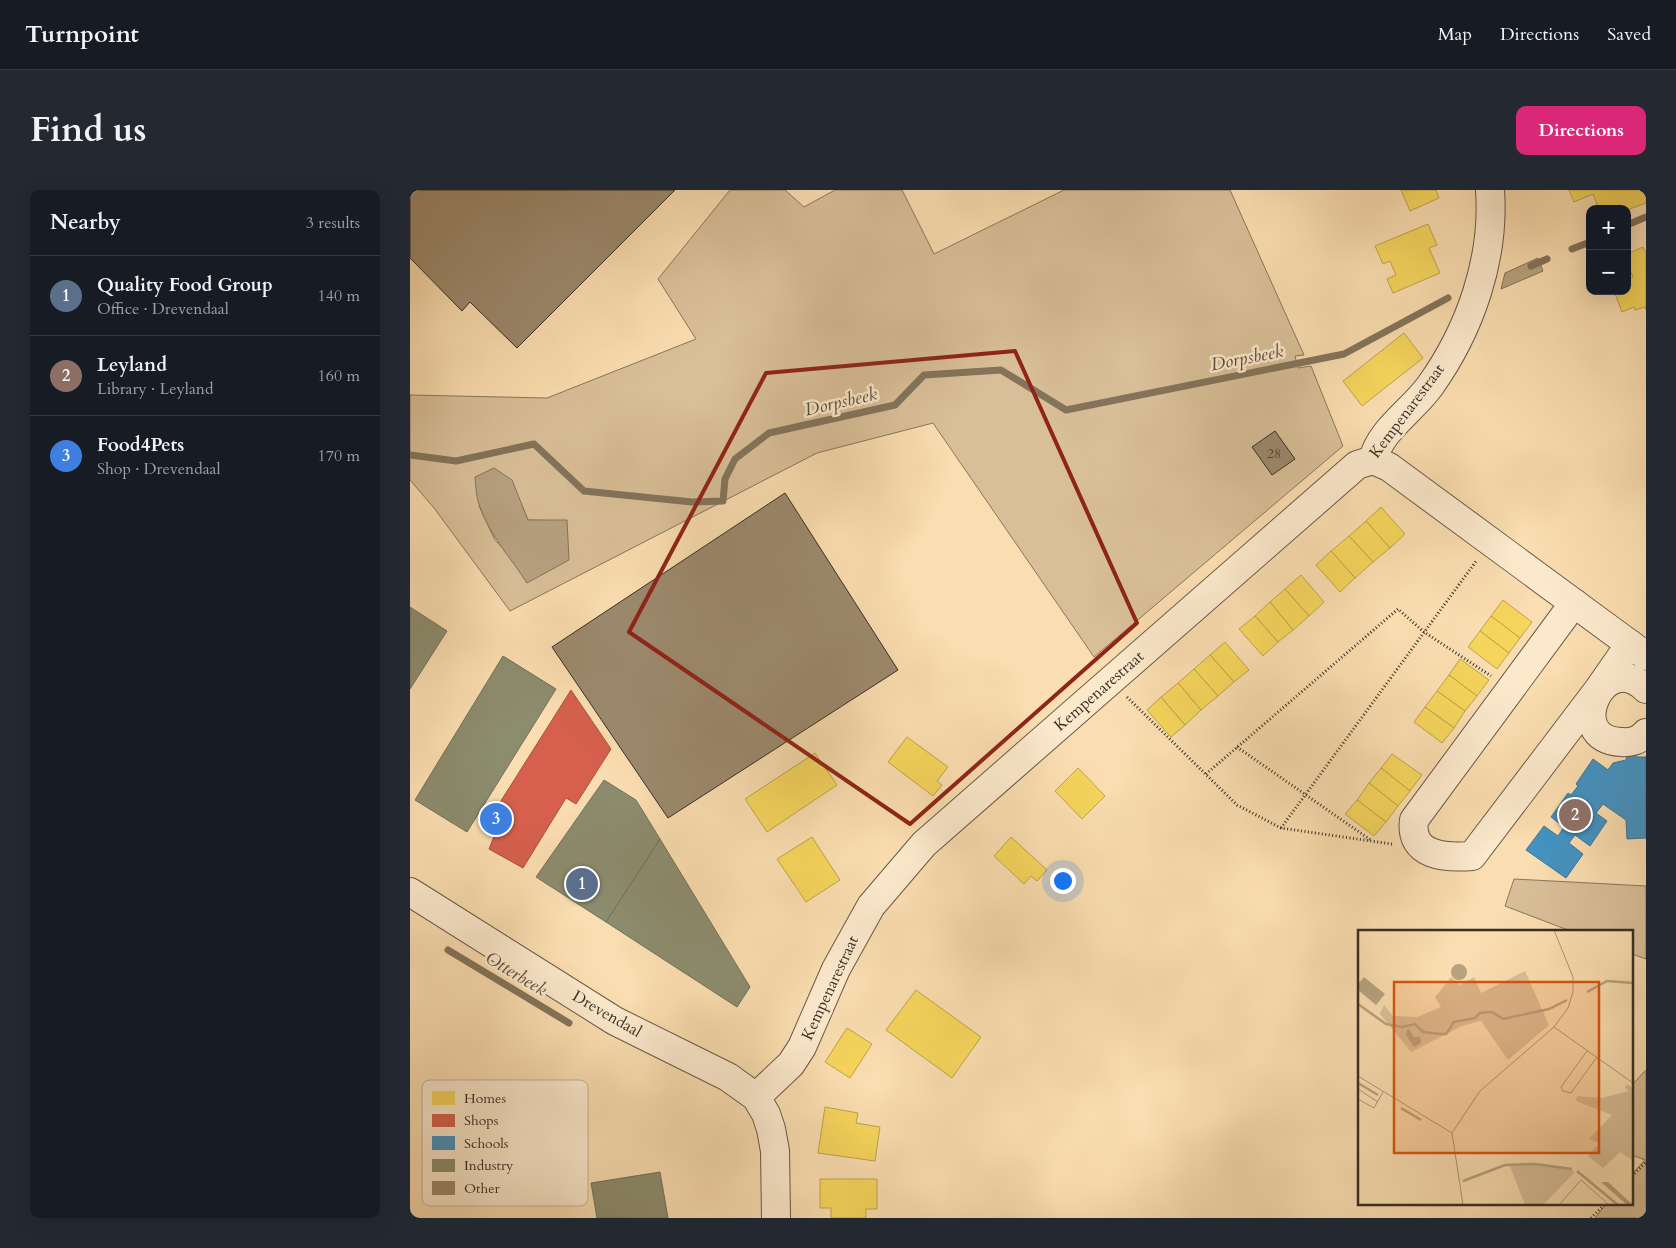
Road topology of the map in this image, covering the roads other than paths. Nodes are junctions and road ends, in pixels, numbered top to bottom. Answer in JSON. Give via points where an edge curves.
{"nodes":[{"id":1,"x":1490,"y":190,"type":"edge"},
{"id":2,"x":1373,"y":460,"type":"junction"},
{"id":3,"x":1574,"y":603,"type":"junction"},
{"id":4,"x":1638,"y":650,"type":"edge"},
{"id":5,"x":1646,"y":689,"type":"edge"},
{"id":6,"x":1598,"y":690,"type":"junction"},
{"id":7,"x":1646,"y":733,"type":"edge"},
{"id":8,"x":410,"y":892,"type":"edge"},
{"id":9,"x":756,"y":1097,"type":"junction"},
{"id":10,"x":776,"y":1218,"type":"edge"}],
"edges":[{"from":1,"to":2,"type":"street","name":"Kempenarestraat","via":[[1491,214],[1484,268],[1456,344],[1430,386],[1376,446]]},
{"from":2,"to":3,"type":"street","via":[[1389,467]]},
{"from":2,"to":9,"type":"street","name":"Kempenarestraat","via":[[1357,465],[924,844],[871,906],[836,969],[802,1047],[791,1064]]},
{"from":3,"to":4,"type":"street"},
{"from":3,"to":6,"type":"street","via":[[1414,820],[1412,833],[1416,842],[1438,855],[1472,856]]},
{"from":4,"to":6,"type":"street"},
{"from":5,"to":6,"type":"street","via":[[1640,683],[1625,678],[1609,681]]},
{"from":6,"to":7,"type":"street","via":[[1591,706],[1592,721],[1600,734],[1614,742],[1630,743]]},
{"from":8,"to":9,"type":"street","name":"Drevendaal","via":[[615,1021],[728,1077]]},
{"from":9,"to":10,"type":"street","via":[[766,1114],[775,1151]]}]}
